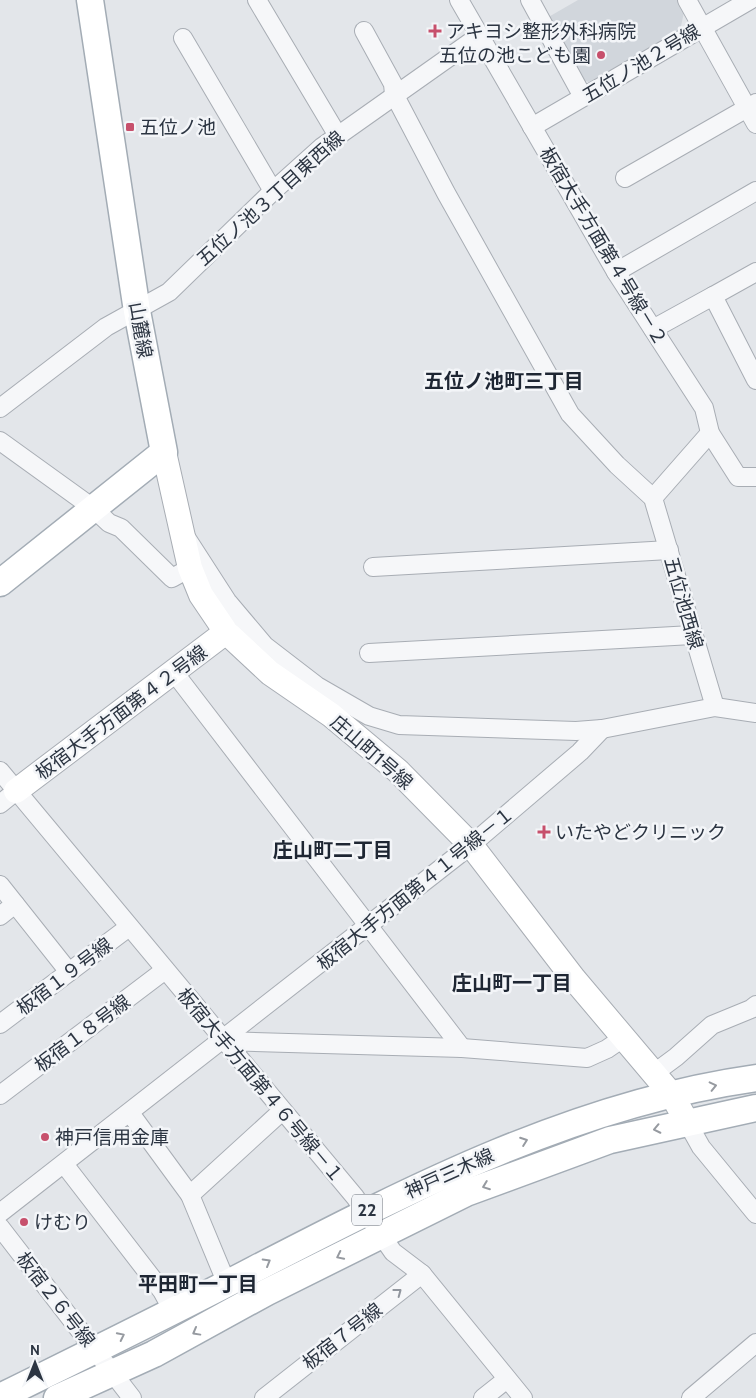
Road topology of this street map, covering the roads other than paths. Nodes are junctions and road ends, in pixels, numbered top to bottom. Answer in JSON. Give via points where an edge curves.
{"nodes":[{"id":1,"x":90,"y":0,"type":"edge"},
{"id":2,"x":257,"y":0,"type":"edge"},
{"id":3,"x":459,"y":0,"type":"edge"},
{"id":4,"x":530,"y":0,"type":"edge"},
{"id":5,"x":687,"y":0,"type":"edge"},
{"id":6,"x":750,"y":0,"type":"edge"},
{"id":7,"x":702,"y":27,"type":"junction"},
{"id":8,"x":364,"y":31,"type":"dead end"},
{"id":9,"x":479,"y":36,"type":"junction"},
{"id":10,"x":183,"y":38,"type":"dead end"},
{"id":11,"x":394,"y":94,"type":"junction"},
{"id":12,"x":583,"y":97,"type":"junction"},
{"id":13,"x":752,"y":105,"type":"edge"},
{"id":14,"x":756,"y":124,"type":"edge"},
{"id":15,"x":532,"y":128,"type":"junction"},
{"id":16,"x":338,"y":136,"type":"junction"},
{"id":17,"x":625,"y":178,"type":"dead end"},
{"id":18,"x":272,"y":191,"type":"junction"},
{"id":19,"x":756,"y":191,"type":"edge"},
{"id":20,"x":616,"y":272,"type":"junction"},
{"id":21,"x":756,"y":272,"type":"edge"},
{"id":22,"x":713,"y":296,"type":"junction"},
{"id":23,"x":137,"y":311,"type":"junction"},
{"id":24,"x":653,"y":329,"type":"junction"},
{"id":25,"x":754,"y":371,"type":"edge"},
{"id":26,"x":0,"y":408,"type":"edge"},
{"id":27,"x":710,"y":433,"type":"junction"},
{"id":28,"x":0,"y":442,"type":"edge"},
{"id":29,"x":164,"y":452,"type":"junction"},
{"id":30,"x":756,"y":476,"type":"edge"},
{"id":31,"x":653,"y":498,"type":"junction"},
{"id":32,"x":93,"y":508,"type":"junction"},
{"id":33,"x":183,"y":535,"type":"junction"},
{"id":34,"x":669,"y":550,"type":"junction"},
{"id":35,"x":373,"y":567,"type":"dead end"},
{"id":36,"x":190,"y":568,"type":"junction"},
{"id":37,"x":0,"y":583,"type":"edge"},
{"id":38,"x":226,"y":632,"type":"junction"},
{"id":39,"x":692,"y":635,"type":"junction"},
{"id":40,"x":369,"y":652,"type":"dead end"},
{"id":41,"x":174,"y":671,"type":"junction"},
{"id":42,"x":715,"y":707,"type":"junction"},
{"id":43,"x":756,"y":713,"type":"edge"},
{"id":44,"x":602,"y":729,"type":"junction"},
{"id":45,"x":0,"y":771,"type":"edge"},
{"id":46,"x":8,"y":798,"type":"edge"},
{"id":47,"x":471,"y":845,"type":"junction"},
{"id":48,"x":0,"y":885,"type":"edge"},
{"id":49,"x":15,"y":904,"type":"junction"},
{"id":50,"x":0,"y":916,"type":"edge"},
{"id":51,"x":370,"y":926,"type":"junction"},
{"id":52,"x":129,"y":927,"type":"junction"},
{"id":53,"x":164,"y":970,"type":"junction"},
{"id":54,"x":69,"y":972,"type":"junction"},
{"id":55,"x":756,"y":1005,"type":"edge"},
{"id":56,"x":0,"y":1024,"type":"edge"},
{"id":57,"x":623,"y":1038,"type":"junction"},
{"id":58,"x":223,"y":1040,"type":"junction"},
{"id":59,"x":462,"y":1048,"type":"junction"},
{"id":60,"x":653,"y":1074,"type":"junction"},
{"id":61,"x":756,"y":1078,"type":"edge"},
{"id":62,"x":0,"y":1095,"type":"edge"},
{"id":63,"x":672,"y":1095,"type":"junction"},
{"id":64,"x":756,"y":1108,"type":"edge"},
{"id":65,"x":282,"y":1111,"type":"junction"},
{"id":66,"x":130,"y":1113,"type":"junction"},
{"id":67,"x":687,"y":1122,"type":"junction"},
{"id":68,"x":64,"y":1164,"type":"junction"},
{"id":69,"x":190,"y":1195,"type":"junction"},
{"id":70,"x":365,"y":1212,"type":"junction"},
{"id":71,"x":0,"y":1213,"type":"edge"},
{"id":72,"x":756,"y":1214,"type":"edge"},
{"id":73,"x":0,"y":1227,"type":"edge"},
{"id":74,"x":381,"y":1236,"type":"junction"},
{"id":75,"x":422,"y":1274,"type":"junction"},
{"id":76,"x":227,"y":1284,"type":"junction"},
{"id":77,"x":174,"y":1310,"type":"junction"},
{"id":78,"x":756,"y":1343,"type":"edge"},
{"id":79,"x":95,"y":1349,"type":"junction"},
{"id":80,"x":113,"y":1372,"type":"junction"},
{"id":81,"x":507,"y":1379,"type":"junction"},
{"id":82,"x":0,"y":1398,"type":"edge"},
{"id":83,"x":57,"y":1398,"type":"edge"},
{"id":84,"x":132,"y":1398,"type":"edge"},
{"id":85,"x":264,"y":1398,"type":"edge"},
{"id":86,"x":482,"y":1398,"type":"edge"},
{"id":87,"x":523,"y":1398,"type":"edge"},
{"id":88,"x":691,"y":1398,"type":"edge"}],
"edges":[{"from":1,"to":23,"type":"main road","name":"山麓線"},
{"from":2,"to":16,"type":"street"},
{"from":3,"to":9,"type":"street","name":"板宿大手方面第４号線－２"},
{"from":4,"to":12,"type":"street"},
{"from":5,"to":7,"type":"street"},
{"from":6,"to":7,"type":"street","name":"五位ノ池２号線"},
{"from":7,"to":12,"type":"street","name":"五位ノ池２号線"},
{"from":7,"to":13,"type":"street"},
{"from":8,"to":11,"type":"street","via":[[393,84]]},
{"from":9,"to":11,"type":"street","name":"五位ノ池３丁目東西線"},
{"from":9,"to":15,"type":"street","name":"板宿大手方面第４号線－２"},
{"from":10,"to":18,"type":"street"},
{"from":11,"to":16,"type":"street","name":"五位ノ池３丁目東西線"},
{"from":11,"to":31,"type":"street","via":[[570,414]]},
{"from":12,"to":15,"type":"street","name":"五位ノ池２号線"},
{"from":13,"to":14,"type":"street"},
{"from":13,"to":17,"type":"street"},
{"from":15,"to":20,"type":"street","name":"板宿大手方面第４号線－２"},
{"from":16,"to":18,"type":"street","name":"五位ノ池３丁目東西線"},
{"from":18,"to":23,"type":"street","name":"五位ノ池３丁目東西線","via":[[169,292]]},
{"from":19,"to":20,"type":"street"},
{"from":20,"to":24,"type":"street","name":"板宿大手方面第４号線－２"},
{"from":21,"to":22,"type":"street"},
{"from":22,"to":24,"type":"street"},
{"from":22,"to":25,"type":"street"},
{"from":23,"to":26,"type":"street","name":"五位ノ池３丁目東西線","via":[[106,327]]},
{"from":23,"to":29,"type":"main road","name":"山麓線"},
{"from":24,"to":27,"type":"street","name":"板宿大手方面第４号線－２","via":[[704,408]]},
{"from":27,"to":30,"type":"street","name":"板宿大手方面第４号線－２","via":[[738,477]]},
{"from":27,"to":31,"type":"street"},
{"from":28,"to":32,"type":"street"},
{"from":29,"to":32,"type":"main road"},
{"from":29,"to":33,"type":"street","name":"庄山町1号線"},
{"from":31,"to":34,"type":"street","name":"五位池西線"},
{"from":32,"to":36,"type":"street","via":[[109,523],[121,528],[172,578]]},
{"from":32,"to":37,"type":"main road"},
{"from":33,"to":36,"type":"street","name":"庄山町1号線"},
{"from":33,"to":44,"type":"street","via":[[227,602],[265,646],[317,686],[369,716],[399,725],[565,731]]},
{"from":34,"to":35,"type":"street"},
{"from":34,"to":39,"type":"street","name":"五位池西線"},
{"from":36,"to":38,"type":"street","name":"庄山町1号線","via":[[201,595]]},
{"from":38,"to":41,"type":"street","name":"板宿大手方面第４２号線"},
{"from":38,"to":47,"type":"street","name":"庄山町1号線","via":[[270,673],[331,715],[398,771]]},
{"from":39,"to":40,"type":"street"},
{"from":39,"to":42,"type":"street","name":"五位池西線"},
{"from":41,"to":46,"type":"street","name":"板宿大手方面第４２号線"},
{"from":41,"to":51,"type":"street"},
{"from":42,"to":43,"type":"street"},
{"from":42,"to":44,"type":"street"},
{"from":44,"to":47,"type":"street","name":"板宿大手方面第４１号線－１","via":[[580,752]]},
{"from":45,"to":46,"type":"street","name":"板宿大手方面第４６号線－１"},
{"from":46,"to":52,"type":"street","name":"板宿大手方面第４６号線－１"},
{"from":47,"to":51,"type":"street","name":"板宿大手方面第４１号線－１"},
{"from":47,"to":57,"type":"street","name":"庄山町1号線"},
{"from":48,"to":49,"type":"street"},
{"from":49,"to":50,"type":"street"},
{"from":49,"to":54,"type":"street"},
{"from":51,"to":58,"type":"street","name":"板宿大手方面第４１号線－１"},
{"from":51,"to":59,"type":"street"},
{"from":52,"to":53,"type":"street","name":"板宿大手方面第４６号線－１"},
{"from":52,"to":54,"type":"street","name":"板宿１９号線"},
{"from":53,"to":58,"type":"street","name":"板宿大手方面第４６号線－１"},
{"from":53,"to":62,"type":"street","name":"板宿１８号線"},
{"from":54,"to":56,"type":"street","name":"板宿１９号線"},
{"from":55,"to":60,"type":"street","via":[[712,1025]]},
{"from":57,"to":59,"type":"street","via":[[587,1058]]},
{"from":57,"to":60,"type":"street","name":"庄山町1号線"},
{"from":58,"to":59,"type":"street"},
{"from":58,"to":65,"type":"street","name":"板宿大手方面第４６号線－１"},
{"from":58,"to":66,"type":"street","name":"板宿大手方面第４１号線－１"},
{"from":60,"to":63,"type":"street","name":"庄山町1号線"},
{"from":63,"to":61,"type":"main road","name":"神戸三木線","number":"22","one_way":true},
{"from":63,"to":67,"type":"street","name":"庄山町1号線"},
{"from":70,"to":63,"type":"main road","name":"神戸三木線","number":"22","one_way":true,"via":[[466,1164],[518,1144],[599,1115]]},
{"from":64,"to":67,"type":"main road","name":"神戸三木線","number":"22"},
{"from":65,"to":69,"type":"street"},
{"from":65,"to":70,"type":"street","name":"板宿大手方面第４６号線－１"},
{"from":66,"to":68,"type":"street","name":"板宿大手方面第４１号線－１"},
{"from":66,"to":69,"type":"street"},
{"from":67,"to":72,"type":"street","via":[[701,1148]]},
{"from":67,"to":74,"type":"main road","name":"神戸三木線","number":"22","one_way":true,"via":[[628,1135],[547,1162],[466,1194]]},
{"from":68,"to":71,"type":"street","name":"板宿大手方面第４１号線－１"},
{"from":68,"to":77,"type":"street"},
{"from":69,"to":76,"type":"street"},
{"from":70,"to":74,"type":"street","name":"板宿大手方面第４６号線－１"},
{"from":76,"to":70,"type":"main road","name":"神戸三木線","number":"22","one_way":true},
{"from":73,"to":79,"type":"street","name":"板宿２６号線"},
{"from":74,"to":75,"type":"street","name":"板宿大手方面第４６号線－１","via":[[393,1252]]},
{"from":74,"to":80,"type":"main road","name":"神戸三木線","number":"22","one_way":true,"via":[[267,1292],[170,1346]]},
{"from":75,"to":81,"type":"street","name":"板宿大手方面第４６号線－１"},
{"from":85,"to":75,"type":"street","name":"板宿７号線","one_way":true},
{"from":76,"to":77,"type":"main road","name":"神戸三木線","number":"22"},
{"from":79,"to":77,"type":"main road","name":"神戸三木線","number":"22","one_way":true},
{"from":78,"to":88,"type":"street"},
{"from":79,"to":80,"type":"street","name":"板宿２６号線"},
{"from":79,"to":82,"type":"main road","name":"神戸三木線","number":"22"},
{"from":80,"to":83,"type":"main road","name":"神戸三木線","number":"22"},
{"from":80,"to":84,"type":"street","name":"板宿２６号線"},
{"from":81,"to":86,"type":"street"},
{"from":81,"to":87,"type":"street","name":"板宿大手方面第４６号線－１"}]}
